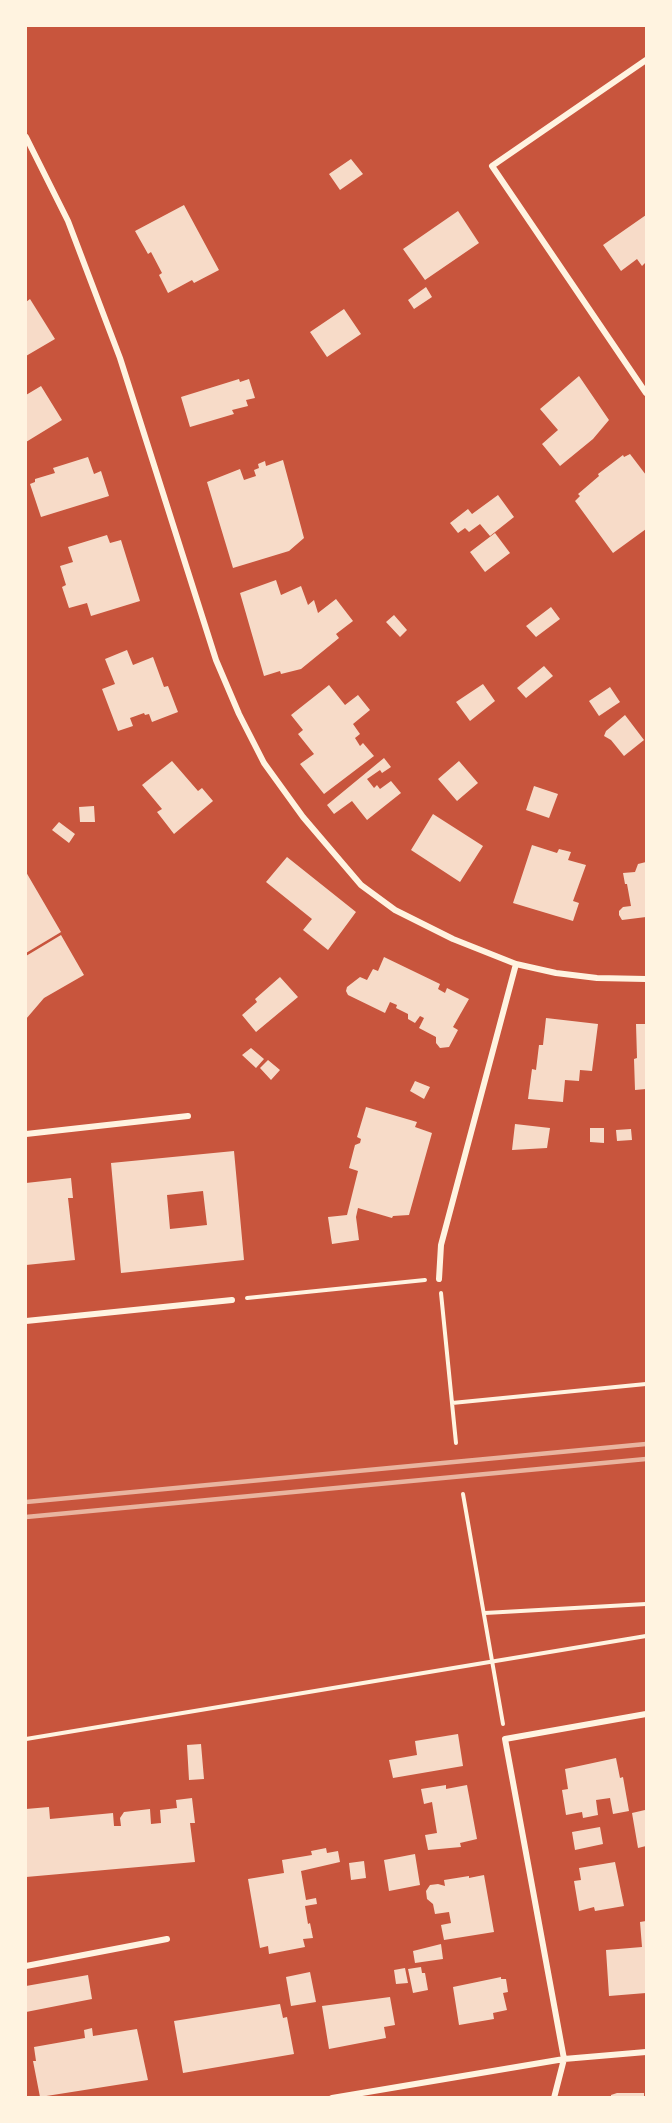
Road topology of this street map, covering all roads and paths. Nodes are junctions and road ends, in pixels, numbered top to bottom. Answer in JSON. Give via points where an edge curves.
{"nodes":[{"id":1,"x":646,"y":60,"type":"edge"},
{"id":2,"x":26,"y":137,"type":"edge"},
{"id":3,"x":646,"y":393,"type":"edge"},
{"id":4,"x":516,"y":964,"type":"junction"},
{"id":5,"x":646,"y":979,"type":"edge"},
{"id":6,"x":188,"y":1116,"type":"dead end"},
{"id":7,"x":26,"y":1134,"type":"edge"},
{"id":8,"x":439,"y":1278,"type":"junction"},
{"id":9,"x":232,"y":1300,"type":"joint"},
{"id":10,"x":26,"y":1321,"type":"edge"},
{"id":11,"x":646,"y":1384,"type":"edge"},
{"id":12,"x":452,"y":1403,"type":"junction"},
{"id":13,"x":456,"y":1443,"type":"dead end"},
{"id":14,"x":463,"y":1494,"type":"dead end"},
{"id":15,"x":646,"y":1604,"type":"edge"},
{"id":16,"x":485,"y":1613,"type":"junction"},
{"id":17,"x":646,"y":1636,"type":"edge"},
{"id":18,"x":646,"y":1714,"type":"edge"},
{"id":19,"x":26,"y":1739,"type":"edge"},
{"id":20,"x":505,"y":1739,"type":"junction"},
{"id":21,"x":167,"y":1939,"type":"dead end"},
{"id":22,"x":26,"y":1966,"type":"edge"},
{"id":23,"x":646,"y":2052,"type":"edge"},
{"id":24,"x":564,"y":2059,"type":"junction"},
{"id":25,"x":332,"y":2097,"type":"edge"},
{"id":26,"x":554,"y":2097,"type":"edge"}],
"edges":[{"from":1,"to":3,"type":"street","via":[[492,166]]},
{"from":2,"to":4,"type":"street","via":[[68,221],[91,280],[120,358],[216,660],[264,763],[303,817],[361,885],[395,910]]},
{"from":4,"to":5,"type":"street","via":[[597,978]]},
{"from":4,"to":8,"type":"street","via":[[441,1245]]},
{"from":6,"to":7,"type":"street"},
{"from":8,"to":9,"type":"path"},
{"from":8,"to":12,"type":"path"},
{"from":9,"to":10,"type":"street"},
{"from":11,"to":12,"type":"path"},
{"from":12,"to":13,"type":"path"},
{"from":14,"to":16,"type":"path"},
{"from":15,"to":16,"type":"path"},
{"from":16,"to":20,"type":"path"},
{"from":17,"to":19,"type":"path"},
{"from":18,"to":20,"type":"street"},
{"from":20,"to":24,"type":"street"},
{"from":21,"to":22,"type":"street"},
{"from":23,"to":24,"type":"street"},
{"from":24,"to":25,"type":"street"},
{"from":24,"to":26,"type":"street"}]}
